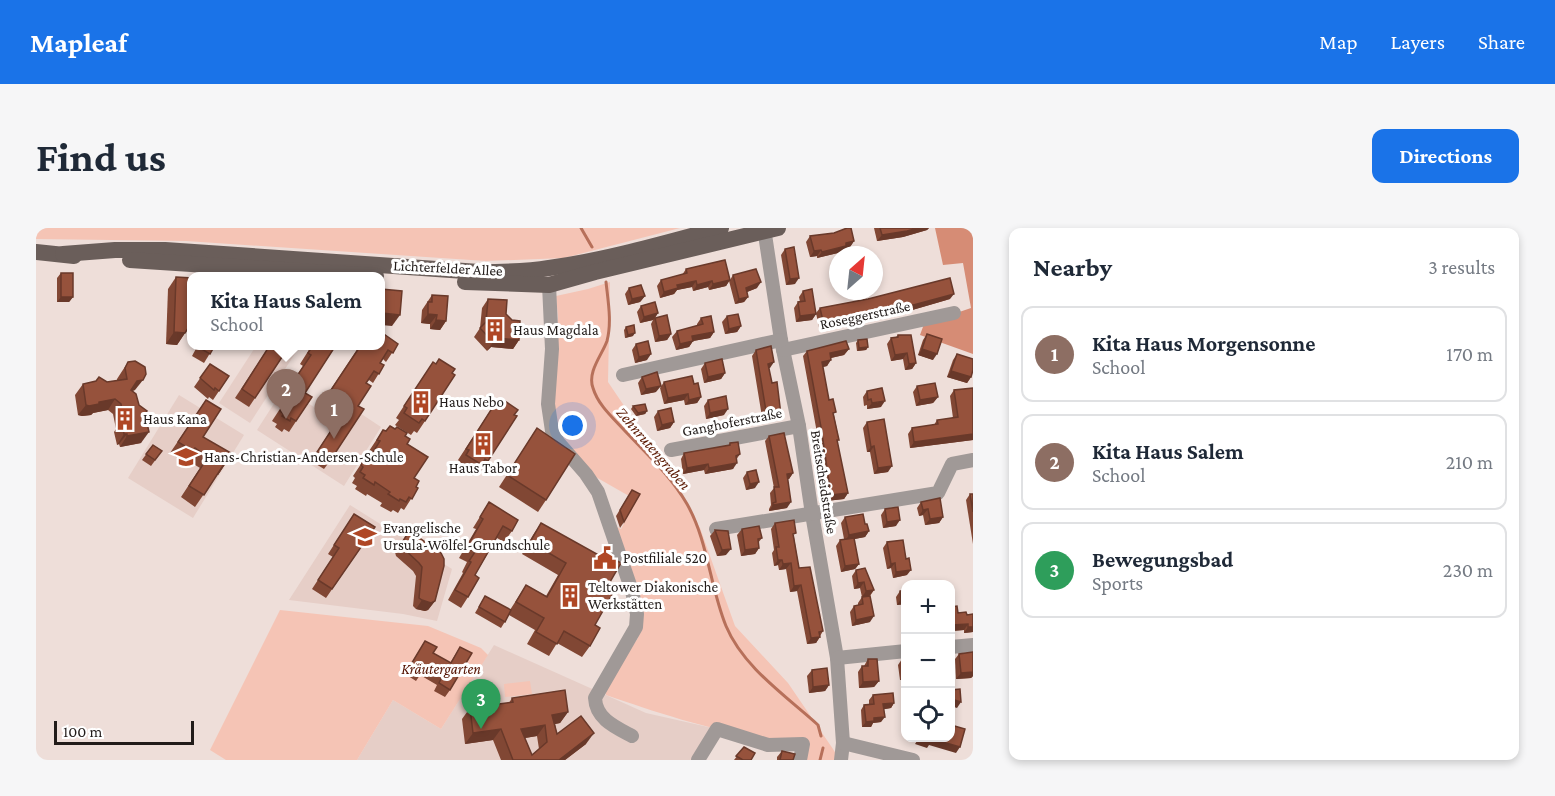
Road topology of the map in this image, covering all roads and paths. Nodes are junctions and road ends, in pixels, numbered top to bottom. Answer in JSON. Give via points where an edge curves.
{"nodes":[{"id":1,"x":721,"y":228,"type":"edge"},
{"id":2,"x":769,"y":229,"type":"edge"},
{"id":3,"x":36,"y":252,"type":"edge"},
{"id":4,"x":63,"y":254,"type":"junction"},
{"id":5,"x":302,"y":272,"type":"edge"},
{"id":6,"x":385,"y":277,"type":"edge"},
{"id":7,"x":549,"y":285,"type":"junction"},
{"id":8,"x":954,"y":313,"type":"dead end"},
{"id":9,"x":782,"y":345,"type":"junction"},
{"id":10,"x":623,"y":375,"type":"dead end"},
{"id":11,"x":799,"y":426,"type":"junction"},
{"id":12,"x":671,"y":450,"type":"dead end"},
{"id":13,"x":973,"y":460,"type":"edge"},
{"id":14,"x":812,"y":514,"type":"junction"},
{"id":15,"x":716,"y":529,"type":"edge"},
{"id":16,"x":973,"y":645,"type":"edge"},
{"id":17,"x":955,"y":647,"type":"edge"},
{"id":18,"x":901,"y":652,"type":"edge"},
{"id":19,"x":837,"y":658,"type":"junction"},
{"id":20,"x":632,"y":736,"type":"dead end"},
{"id":21,"x":843,"y":743,"type":"junction"},
{"id":22,"x":698,"y":760,"type":"edge"},
{"id":23,"x":800,"y":760,"type":"edge"},
{"id":24,"x":841,"y":760,"type":"edge"},
{"id":25,"x":913,"y":760,"type":"edge"}],
"edges":[{"from":1,"to":4,"type":"main road","name":"Lichterfelder Allee","via":[[615,256],[524,271],[479,272],[165,250]]},
{"from":2,"to":7,"type":"main road","name":"Lichterfelder Allee"},
{"from":2,"to":9,"type":"street","name":"Breitscheidstraße"},
{"from":3,"to":4,"type":"main road","name":"Lichterfelder Allee"},
{"from":4,"to":5,"type":"main road","name":"Lichterfelder Allee"},
{"from":6,"to":7,"type":"main road","name":"Lichterfelder Allee"},
{"from":7,"to":20,"type":"street","via":[[552,349],[548,404],[552,431],[598,492],[637,614],[636,627],[595,698],[595,708],[601,717]]},
{"from":8,"to":9,"type":"street","name":"Roseggerstraße"},
{"from":9,"to":10,"type":"street","name":"Roseggerstraße"},
{"from":9,"to":11,"type":"street","name":"Breitscheidstraße"},
{"from":11,"to":12,"type":"street","name":"Ganghoferstraße"},
{"from":11,"to":14,"type":"street","name":"Breitscheidstraße"},
{"from":13,"to":14,"type":"street","via":[[952,464],[938,493]]},
{"from":14,"to":15,"type":"street"},
{"from":14,"to":19,"type":"street","name":"Breitscheidstraße"},
{"from":16,"to":17,"type":"street"},
{"from":18,"to":19,"type":"street"},
{"from":19,"to":21,"type":"street","name":"Breitscheidstraße"},
{"from":21,"to":24,"type":"street","name":"Breitscheidstraße"},
{"from":21,"to":25,"type":"street"},
{"from":22,"to":23,"type":"street","via":[[717,729],[768,745],[803,744]]}]}
